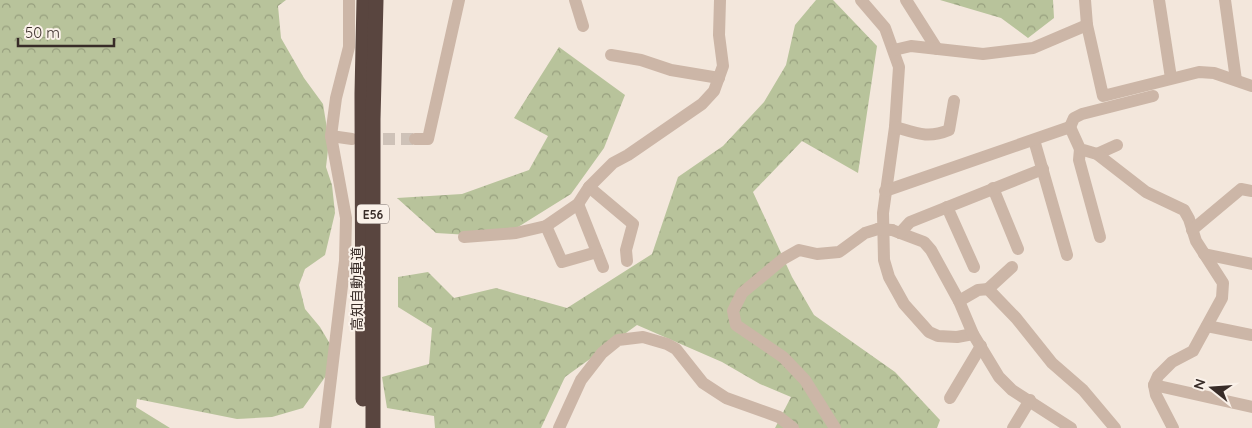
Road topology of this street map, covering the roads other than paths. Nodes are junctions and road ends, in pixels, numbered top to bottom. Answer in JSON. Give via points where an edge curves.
{"nodes":[{"id":1,"x":349,"y":0,"type":"edge"},
{"id":2,"x":364,"y":0,"type":"edge"},
{"id":3,"x":376,"y":0,"type":"edge"},
{"id":4,"x":460,"y":0,"type":"edge"},
{"id":5,"x":575,"y":0,"type":"edge"},
{"id":6,"x":720,"y":0,"type":"edge"},
{"id":7,"x":861,"y":0,"type":"edge"},
{"id":8,"x":906,"y":0,"type":"edge"},
{"id":9,"x":1084,"y":0,"type":"edge"},
{"id":10,"x":1159,"y":0,"type":"edge"},
{"id":11,"x":1225,"y":0,"type":"edge"},
{"id":12,"x":1087,"y":25,"type":"junction"},
{"id":13,"x":583,"y":26,"type":"dead end"},
{"id":14,"x":937,"y":49,"type":"junction"},
{"id":15,"x":894,"y":50,"type":"junction"},
{"id":16,"x":611,"y":55,"type":"dead end"},
{"id":17,"x":720,"y":78,"type":"junction"},
{"id":18,"x":1170,"y":78,"type":"junction"},
{"id":19,"x":1236,"y":80,"type":"junction"},
{"id":20,"x":1252,"y":86,"type":"edge"},
{"id":21,"x":1153,"y":96,"type":"dead end"},
{"id":22,"x":954,"y":101,"type":"dead end"},
{"id":23,"x":895,"y":127,"type":"junction"},
{"id":24,"x":1070,"y":127,"type":"junction"},
{"id":25,"x":331,"y":136,"type":"junction"},
{"id":26,"x":352,"y":139,"type":"tunnel mouth"},
{"id":27,"x":415,"y":139,"type":"tunnel mouth"},
{"id":28,"x":1034,"y":140,"type":"junction"},
{"id":29,"x":1117,"y":146,"type":"dead end"},
{"id":30,"x":1080,"y":149,"type":"junction"},
{"id":31,"x":1097,"y":154,"type":"junction"},
{"id":32,"x":1043,"y":169,"type":"junction"},
{"id":33,"x":589,"y":188,"type":"junction"},
{"id":34,"x":993,"y":188,"type":"junction"},
{"id":35,"x":885,"y":191,"type":"junction"},
{"id":36,"x":1252,"y":191,"type":"edge"},
{"id":37,"x":578,"y":204,"type":"junction"},
{"id":38,"x":947,"y":208,"type":"junction"},
{"id":39,"x":546,"y":226,"type":"junction"},
{"id":40,"x":1192,"y":230,"type":"junction"},
{"id":41,"x":896,"y":231,"type":"junction"},
{"id":42,"x":464,"y":237,"type":"dead end"},
{"id":43,"x":1100,"y":237,"type":"dead end"},
{"id":44,"x":1018,"y":249,"type":"dead end"},
{"id":45,"x":597,"y":252,"type":"junction"},
{"id":46,"x":1204,"y":254,"type":"junction"},
{"id":47,"x":1067,"y":255,"type":"dead end"},
{"id":48,"x":627,"y":261,"type":"dead end"},
{"id":49,"x":1252,"y":264,"type":"edge"},
{"id":50,"x":603,"y":267,"type":"dead end"},
{"id":51,"x":974,"y":267,"type":"dead end"},
{"id":52,"x":1012,"y":267,"type":"dead end"},
{"id":53,"x":988,"y":289,"type":"junction"},
{"id":54,"x":960,"y":301,"type":"junction"},
{"id":55,"x":1207,"y":326,"type":"junction"},
{"id":56,"x":973,"y":334,"type":"junction"},
{"id":57,"x":1252,"y":335,"type":"edge"},
{"id":58,"x":982,"y":346,"type":"junction"},
{"id":59,"x":1154,"y":385,"type":"junction"},
{"id":60,"x":950,"y":398,"type":"dead end"},
{"id":61,"x":1030,"y":400,"type":"junction"},
{"id":62,"x":1252,"y":407,"type":"edge"},
{"id":63,"x":325,"y":428,"type":"edge"},
{"id":64,"x":363,"y":428,"type":"edge"},
{"id":65,"x":373,"y":428,"type":"edge"},
{"id":66,"x":559,"y":428,"type":"edge"},
{"id":67,"x":793,"y":428,"type":"edge"},
{"id":68,"x":835,"y":428,"type":"edge"},
{"id":69,"x":1013,"y":428,"type":"edge"},
{"id":70,"x":1071,"y":428,"type":"edge"},
{"id":71,"x":1115,"y":428,"type":"edge"},
{"id":72,"x":1173,"y":428,"type":"edge"}],
"edges":[{"from":1,"to":25,"type":"street","via":[[349,47],[336,98]]},
{"from":2,"to":64,"type":"highway","name":"高知自動車道","number":"E56"},
{"from":3,"to":65,"type":"highway","name":"高知自動車道","number":"E56"},
{"from":4,"to":27,"type":"street","via":[[428,139]]},
{"from":5,"to":13,"type":"street"},
{"from":6,"to":17,"type":"street","via":[[719,36],[724,66]]},
{"from":7,"to":15,"type":"street","via":[[885,28]]},
{"from":8,"to":14,"type":"street"},
{"from":9,"to":12,"type":"street"},
{"from":10,"to":18,"type":"street"},
{"from":11,"to":19,"type":"street"},
{"from":12,"to":14,"type":"street","via":[[1033,48],[984,54]]},
{"from":12,"to":18,"type":"street","via":[[1103,96]]},
{"from":14,"to":15,"type":"street","via":[[911,46]]},
{"from":15,"to":23,"type":"street","via":[[899,67]]},
{"from":16,"to":17,"type":"street"},
{"from":17,"to":33,"type":"street","via":[[702,104],[613,163]]},
{"from":18,"to":19,"type":"street","via":[[1199,72]]},
{"from":19,"to":20,"type":"street"},
{"from":21,"to":24,"type":"street","via":[[1082,114],[1074,118]]},
{"from":22,"to":23,"type":"street","via":[[949,130],[936,136]]},
{"from":23,"to":35,"type":"street"},
{"from":24,"to":28,"type":"street"},
{"from":24,"to":30,"type":"street"},
{"from":25,"to":26,"type":"street"},
{"from":25,"to":63,"type":"street","via":[[346,218],[345,261]]},
{"from":28,"to":32,"type":"street"},
{"from":28,"to":35,"type":"street"},
{"from":29,"to":31,"type":"street"},
{"from":30,"to":31,"type":"street"},
{"from":30,"to":43,"type":"street","via":[[1079,160]]},
{"from":31,"to":40,"type":"street","via":[[1146,192],[1184,210]]},
{"from":32,"to":34,"type":"street"},
{"from":32,"to":47,"type":"street"},
{"from":33,"to":37,"type":"street"},
{"from":33,"to":48,"type":"street","via":[[633,224],[626,250]]},
{"from":34,"to":38,"type":"street"},
{"from":34,"to":44,"type":"street"},
{"from":35,"to":56,"type":"street","via":[[884,260],[904,304],[929,332],[938,336]]},
{"from":36,"to":40,"type":"street","via":[[1241,189]]},
{"from":37,"to":39,"type":"street"},
{"from":37,"to":45,"type":"street"},
{"from":38,"to":41,"type":"street"},
{"from":38,"to":51,"type":"street"},
{"from":39,"to":42,"type":"street","via":[[516,233]]},
{"from":39,"to":45,"type":"street","via":[[562,262]]},
{"from":40,"to":46,"type":"street"},
{"from":41,"to":54,"type":"street","via":[[924,242]]},
{"from":41,"to":68,"type":"street","bridge":true,"via":[[878,229],[865,233],[839,252],[817,254],[799,250],[742,293],[733,311],[736,324],[783,357],[805,380]]},
{"from":45,"to":50,"type":"street"},
{"from":46,"to":49,"type":"street"},
{"from":46,"to":55,"type":"street","via":[[1223,283],[1222,298]]},
{"from":52,"to":53,"type":"street"},
{"from":53,"to":54,"type":"street","via":[[978,290]]},
{"from":53,"to":71,"type":"street","via":[[1052,363],[1083,390]]},
{"from":54,"to":56,"type":"street"},
{"from":55,"to":57,"type":"street"},
{"from":55,"to":59,"type":"street","via":[[1193,351],[1172,362]]},
{"from":56,"to":58,"type":"street"},
{"from":58,"to":60,"type":"street"},
{"from":58,"to":61,"type":"street","via":[[999,377],[1012,390]]},
{"from":59,"to":62,"type":"street"},
{"from":59,"to":72,"type":"street","via":[[1156,396]]},
{"from":61,"to":69,"type":"street"},
{"from":61,"to":70,"type":"street"},
{"from":66,"to":67,"type":"street","via":[[581,380],[602,353],[618,340],[643,337],[676,349],[703,383],[726,398],[779,417]]}]}
